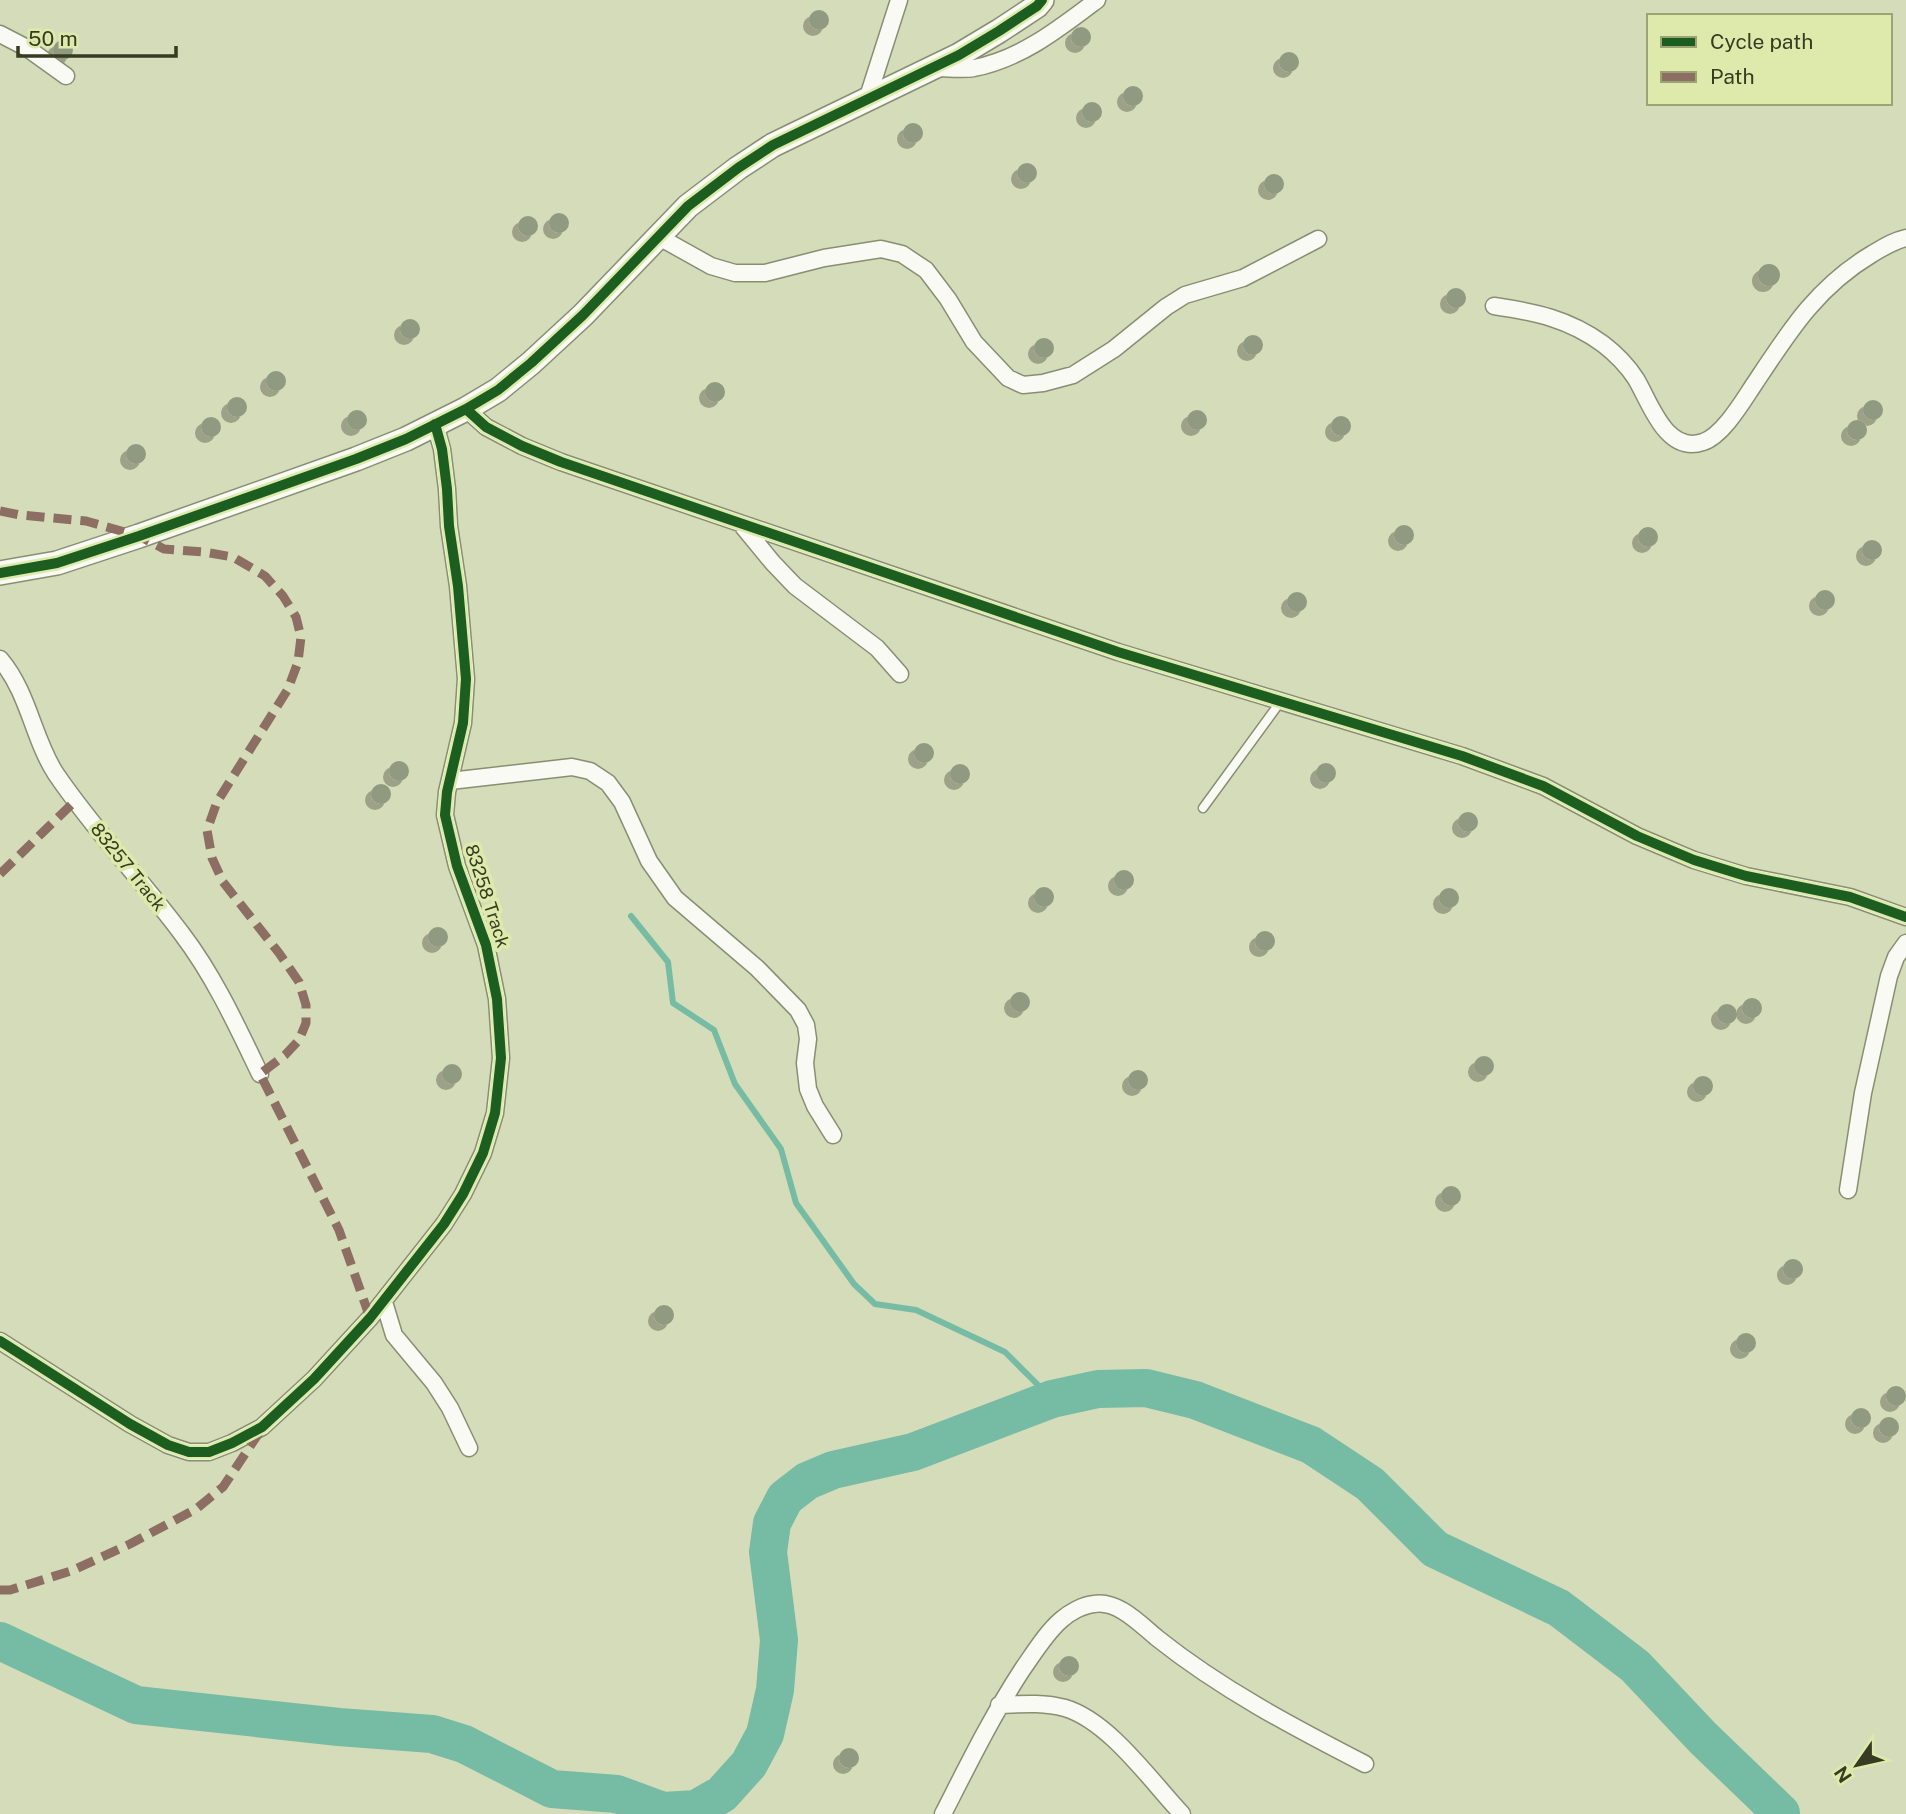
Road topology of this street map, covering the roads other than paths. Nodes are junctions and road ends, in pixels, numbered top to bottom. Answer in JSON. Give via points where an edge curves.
{"nodes":[{"id":1,"x":899,"y":0,"type":"edge"},
{"id":2,"x":1042,"y":0,"type":"edge"},
{"id":3,"x":1097,"y":0,"type":"edge"},
{"id":4,"x":0,"y":34,"type":"edge"},
{"id":5,"x":934,"y":68,"type":"junction"},
{"id":6,"x":66,"y":76,"type":"dead end"},
{"id":7,"x":867,"y":100,"type":"junction"},
{"id":8,"x":659,"y":237,"type":"junction"},
{"id":9,"x":1906,"y":238,"type":"edge"},
{"id":10,"x":1318,"y":239,"type":"dead end"},
{"id":11,"x":1494,"y":306,"type":"dead end"},
{"id":12,"x":466,"y":409,"type":"junction"},
{"id":13,"x":435,"y":424,"type":"junction"},
{"id":14,"x":740,"y":522,"type":"junction"},
{"id":15,"x":0,"y":573,"type":"edge"},
{"id":16,"x":0,"y":659,"type":"edge"},
{"id":17,"x":900,"y":674,"type":"dead end"},
{"id":18,"x":1281,"y":701,"type":"junction"},
{"id":19,"x":450,"y":781,"type":"junction"},
{"id":20,"x":1203,"y":808,"type":"dead end"},
{"id":21,"x":1906,"y":918,"type":"edge"},
{"id":22,"x":1906,"y":943,"type":"edge"},
{"id":23,"x":260,"y":1074,"type":"dead end"},
{"id":24,"x":833,"y":1135,"type":"dead end"},
{"id":25,"x":1848,"y":1190,"type":"dead end"},
{"id":26,"x":384,"y":1302,"type":"junction"},
{"id":27,"x":0,"y":1340,"type":"edge"},
{"id":28,"x":469,"y":1448,"type":"dead end"},
{"id":29,"x":999,"y":1706,"type":"junction"},
{"id":30,"x":1365,"y":1764,"type":"dead end"},
{"id":31,"x":943,"y":1814,"type":"edge"},
{"id":32,"x":1182,"y":1814,"type":"edge"}],
"edges":[{"from":1,"to":7,"type":"street"},
{"from":2,"to":5,"type":"street"},
{"from":3,"to":5,"type":"street","via":[[1010,57],[971,69]]},
{"from":4,"to":6,"type":"street"},
{"from":5,"to":7,"type":"street"},
{"from":7,"to":8,"type":"street","via":[[773,145],[738,168],[688,206]]},
{"from":8,"to":10,"type":"street","via":[[712,266],[735,273],[765,272],[881,250],[902,254],[926,270],[974,342],[1008,378],[1023,385],[1073,375],[1185,295],[1243,278]]},
{"from":8,"to":12,"type":"street","via":[[531,363]]},
{"from":9,"to":11,"type":"street","via":[[1854,265],[1826,288],[1794,324],[1739,409],[1703,442],[1686,443],[1670,436],[1635,377],[1601,342],[1570,323]]},
{"from":12,"to":13,"type":"street"},
{"from":12,"to":14,"type":"street","via":[[485,427],[522,446]]},
{"from":13,"to":15,"type":"street","via":[[356,459],[101,550]]},
{"from":13,"to":19,"type":"street","name":"83258 Track","via":[[442,449],[467,678]]},
{"from":14,"to":17,"type":"street","via":[[795,586],[877,648]]},
{"from":14,"to":18,"type":"street","via":[[1118,652]]},
{"from":16,"to":23,"type":"street","name":"83257 Track","via":[[31,712],[54,770],[184,936]]},
{"from":18,"to":20,"type":"lane"},
{"from":18,"to":21,"type":"street","via":[[1510,773],[1694,860],[1746,876],[1850,897]]},
{"from":19,"to":24,"type":"street","via":[[572,767],[590,771],[608,783],[649,861],[675,898],[798,1010],[808,1039],[808,1089]]},
{"from":19,"to":26,"type":"street","name":"83258 Track","via":[[446,815],[450,836],[486,945],[497,999],[501,1058],[495,1113],[483,1153],[463,1194]]},
{"from":22,"to":25,"type":"street","via":[[1889,976],[1863,1093]]},
{"from":26,"to":27,"type":"street","name":"83258 Track","via":[[314,1379],[262,1427],[209,1452],[168,1445]]},
{"from":26,"to":28,"type":"street","via":[[394,1335],[434,1383]]},
{"from":29,"to":30,"type":"street","via":[[1061,1620],[1086,1606],[1107,1603],[1237,1694]]},
{"from":29,"to":31,"type":"street"},
{"from":29,"to":32,"type":"street","via":[[1041,1704],[1089,1718]]}]}
